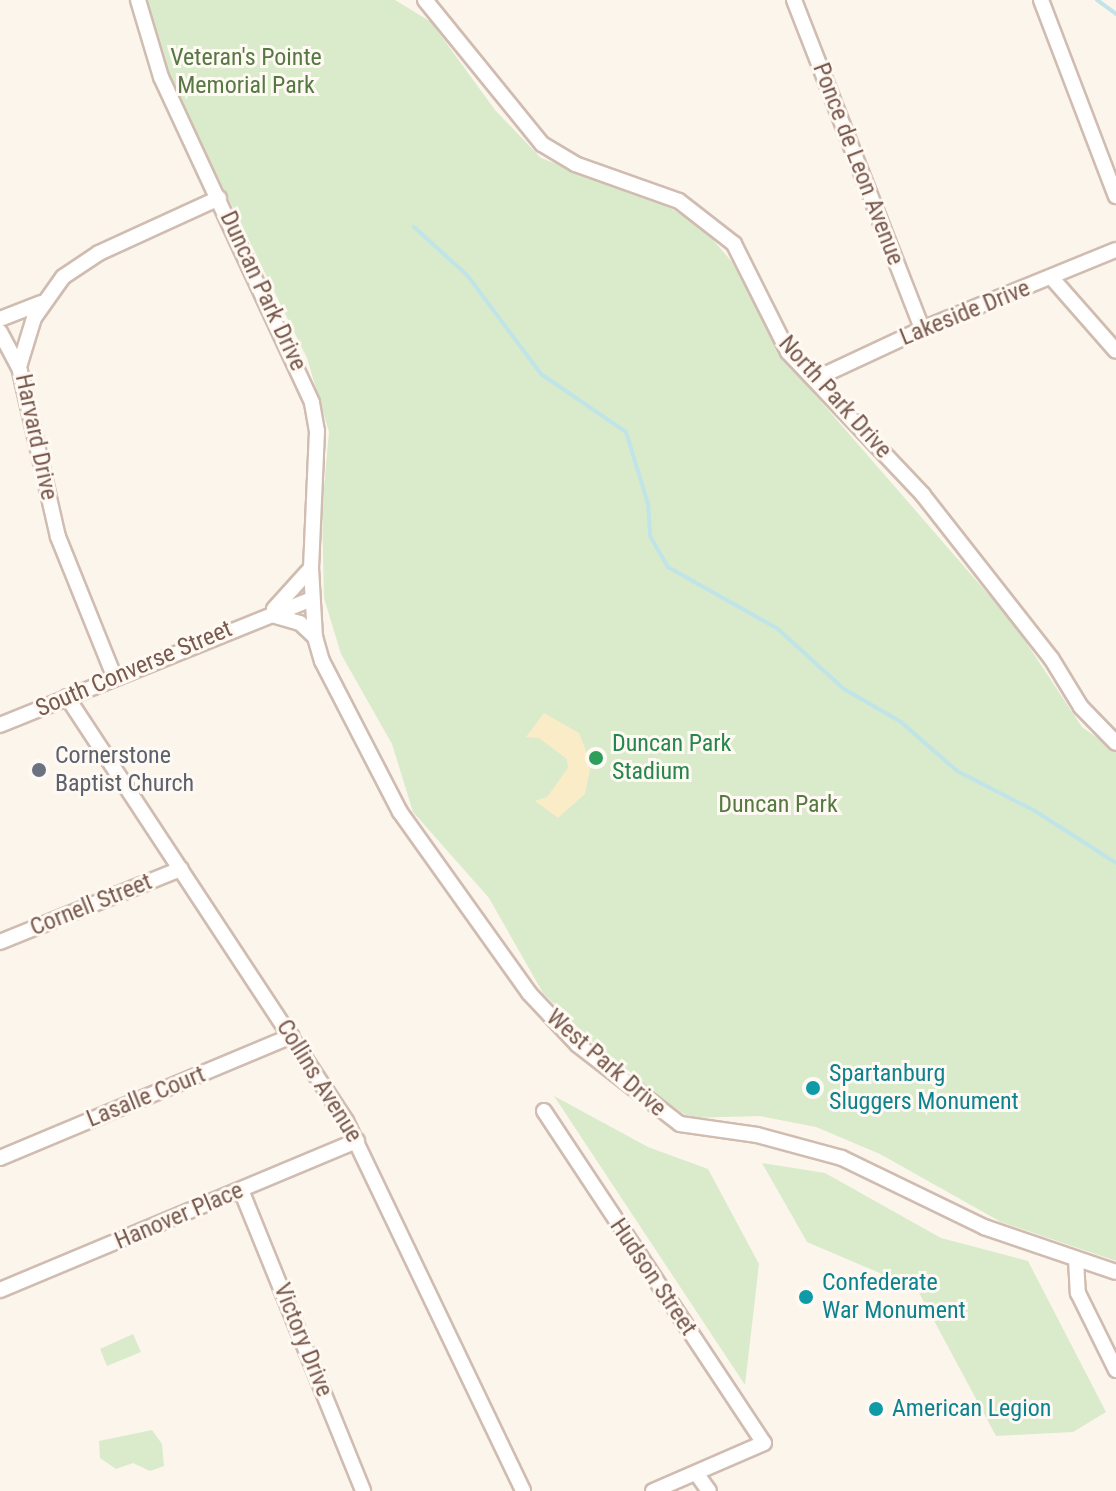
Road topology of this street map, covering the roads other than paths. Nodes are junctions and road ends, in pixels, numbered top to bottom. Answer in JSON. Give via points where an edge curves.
{"nodes":[{"id":1,"x":138,"y":0,"type":"edge"},
{"id":2,"x":425,"y":0,"type":"edge"},
{"id":3,"x":794,"y":0,"type":"edge"},
{"id":4,"x":1041,"y":0,"type":"edge"},
{"id":5,"x":1116,"y":196,"type":"edge"},
{"id":6,"x":219,"y":198,"type":"junction"},
{"id":7,"x":1116,"y":250,"type":"edge"},
{"id":8,"x":1051,"y":277,"type":"junction"},
{"id":9,"x":41,"y":303,"type":"junction"},
{"id":10,"x":0,"y":319,"type":"edge"},
{"id":11,"x":922,"y":329,"type":"junction"},
{"id":12,"x":0,"y":332,"type":"edge"},
{"id":13,"x":1116,"y":351,"type":"edge"},
{"id":14,"x":19,"y":367,"type":"junction"},
{"id":15,"x":815,"y":379,"type":"junction"},
{"id":16,"x":311,"y":568,"type":"junction"},
{"id":17,"x":312,"y":599,"type":"junction"},
{"id":18,"x":267,"y":614,"type":"junction"},
{"id":19,"x":315,"y":637,"type":"junction"},
{"id":20,"x":114,"y":676,"type":"junction"},
{"id":21,"x":67,"y":697,"type":"junction"},
{"id":22,"x":0,"y":725,"type":"edge"},
{"id":23,"x":1116,"y":743,"type":"edge"},
{"id":24,"x":181,"y":869,"type":"junction"},
{"id":25,"x":0,"y":942,"type":"edge"},
{"id":26,"x":292,"y":1036,"type":"junction"},
{"id":27,"x":544,"y":1111,"type":"dead end"},
{"id":28,"x":357,"y":1141,"type":"junction"},
{"id":29,"x":0,"y":1158,"type":"edge"},
{"id":30,"x":241,"y":1190,"type":"junction"},
{"id":31,"x":1076,"y":1259,"type":"junction"},
{"id":32,"x":1116,"y":1272,"type":"edge"},
{"id":33,"x":0,"y":1290,"type":"edge"},
{"id":34,"x":1116,"y":1370,"type":"edge"},
{"id":35,"x":696,"y":1473,"type":"junction"},
{"id":36,"x":363,"y":1491,"type":"edge"},
{"id":37,"x":523,"y":1491,"type":"edge"},
{"id":38,"x":653,"y":1491,"type":"edge"},
{"id":39,"x":709,"y":1491,"type":"edge"}],
"edges":[{"from":1,"to":6,"type":"street","name":"Duncan Park Drive","via":[[161,77]]},
{"from":2,"to":15,"type":"street","name":"North Park Drive","via":[[542,144],[575,164],[679,201],[717,227],[747,264],[777,335]]},
{"from":3,"to":11,"type":"street","name":"Ponce de Leon Avenue"},
{"from":4,"to":5,"type":"street"},
{"from":6,"to":9,"type":"street","name":"Harvard Drive","via":[[76,267]]},
{"from":6,"to":16,"type":"street","name":"Duncan Park Drive","via":[[312,403],[317,431]]},
{"from":7,"to":8,"type":"street","name":"Lakeside Drive"},
{"from":8,"to":11,"type":"street","name":"Lakeside Drive"},
{"from":8,"to":13,"type":"street"},
{"from":9,"to":10,"type":"street"},
{"from":9,"to":14,"type":"street","name":"Harvard Drive"},
{"from":11,"to":15,"type":"street","name":"Lakeside Drive"},
{"from":12,"to":14,"type":"street"},
{"from":14,"to":20,"type":"street","name":"Harvard Drive","via":[[58,537]]},
{"from":15,"to":23,"type":"street","name":"North Park Drive","via":[[950,527],[1051,658],[1081,707]]},
{"from":16,"to":17,"type":"street","name":"Duncan Park Drive"},
{"from":16,"to":18,"type":"street","name":"South Converse Street"},
{"from":17,"to":18,"type":"street","name":"South Converse Street"},
{"from":17,"to":19,"type":"street","name":"West Park Drive"},
{"from":18,"to":19,"type":"street","via":[[289,618]]},
{"from":18,"to":20,"type":"street","name":"South Converse Street"},
{"from":19,"to":31,"type":"street","name":"West Park Drive","via":[[331,682],[408,824],[529,993],[626,1086],[690,1128],[757,1135],[842,1158],[984,1227]]},
{"from":20,"to":21,"type":"street","name":"South Converse Street"},
{"from":21,"to":22,"type":"street","name":"South Converse Street"},
{"from":21,"to":24,"type":"street","name":"Collins Avenue"},
{"from":24,"to":25,"type":"street","name":"Cornell Street"},
{"from":24,"to":26,"type":"street","name":"Collins Avenue"},
{"from":26,"to":28,"type":"street","name":"Collins Avenue"},
{"from":26,"to":29,"type":"street","name":"Lasalle Court"},
{"from":27,"to":35,"type":"street","name":"Hudson Street","via":[[764,1443]]},
{"from":28,"to":30,"type":"street","name":"Hanover Place"},
{"from":28,"to":37,"type":"street","name":"Collins Avenue"},
{"from":30,"to":33,"type":"street","name":"Hanover Place"},
{"from":30,"to":36,"type":"street","name":"Victory Drive"},
{"from":31,"to":32,"type":"street","name":"West Park Drive"},
{"from":31,"to":34,"type":"street","via":[[1078,1293]]},
{"from":35,"to":38,"type":"street"},
{"from":35,"to":39,"type":"street"}]}
